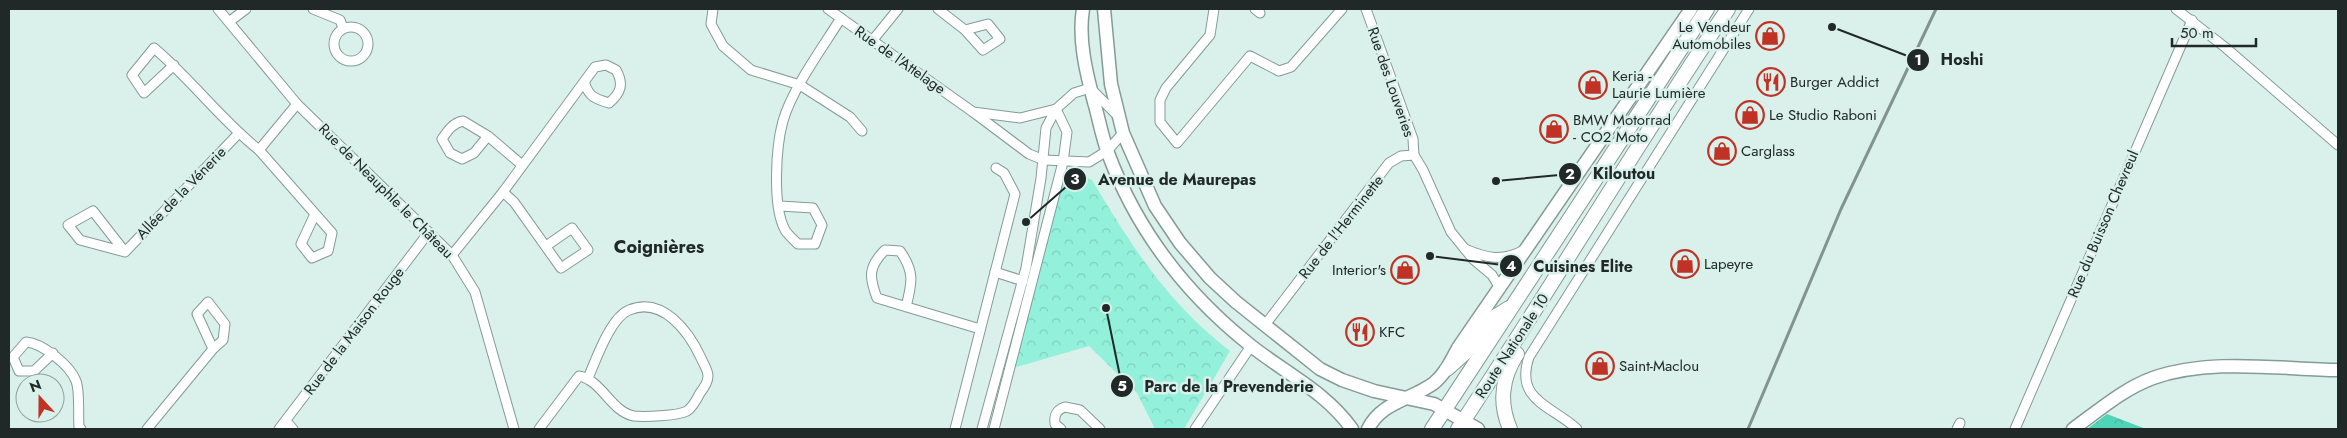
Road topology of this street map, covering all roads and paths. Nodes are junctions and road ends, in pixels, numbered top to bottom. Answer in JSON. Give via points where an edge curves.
{"nodes":[{"id":1,"x":218,"y":9,"type":"edge"},
{"id":2,"x":224,"y":9,"type":"edge"},
{"id":3,"x":246,"y":9,"type":"edge"},
{"id":4,"x":313,"y":9,"type":"edge"},
{"id":5,"x":713,"y":9,"type":"edge"},
{"id":6,"x":828,"y":9,"type":"edge"},
{"id":7,"x":898,"y":9,"type":"edge"},
{"id":8,"x":938,"y":9,"type":"edge"},
{"id":9,"x":1083,"y":9,"type":"edge"},
{"id":10,"x":1104,"y":9,"type":"edge"},
{"id":11,"x":1214,"y":9,"type":"edge"},
{"id":12,"x":1342,"y":9,"type":"edge"},
{"id":13,"x":1366,"y":9,"type":"edge"},
{"id":14,"x":1691,"y":9,"type":"edge"},
{"id":15,"x":1707,"y":9,"type":"edge"},
{"id":16,"x":1728,"y":9,"type":"edge"},
{"id":17,"x":1749,"y":9,"type":"edge"},
{"id":18,"x":2176,"y":9,"type":"edge"},
{"id":19,"x":842,"y":18,"type":"junction"},
{"id":20,"x":2192,"y":20,"type":"junction"},
{"id":21,"x":230,"y":22,"type":"junction"},
{"id":22,"x":344,"y":28,"type":"dead end"},
{"id":23,"x":964,"y":30,"type":"dead end"},
{"id":24,"x":872,"y":41,"type":"junction"},
{"id":25,"x":174,"y":65,"type":"junction"},
{"id":26,"x":585,"y":84,"type":"junction"},
{"id":27,"x":800,"y":85,"type":"junction"},
{"id":28,"x":1090,"y":88,"type":"junction"},
{"id":29,"x":297,"y":104,"type":"junction"},
{"id":30,"x":1056,"y":109,"type":"junction"},
{"id":31,"x":973,"y":112,"type":"junction"},
{"id":32,"x":1117,"y":115,"type":"junction"},
{"id":33,"x":862,"y":130,"type":"dead end"},
{"id":34,"x":1123,"y":133,"type":"junction"},
{"id":35,"x":238,"y":134,"type":"junction"},
{"id":36,"x":488,"y":136,"type":"junction"},
{"id":37,"x":2338,"y":145,"type":"edge"},
{"id":38,"x":259,"y":150,"type":"junction"},
{"id":39,"x":1107,"y":151,"type":"junction"},
{"id":40,"x":1414,"y":155,"type":"junction"},
{"id":41,"x":1044,"y":160,"type":"junction"},
{"id":42,"x":1063,"y":162,"type":"junction"},
{"id":43,"x":522,"y":165,"type":"junction"},
{"id":44,"x":996,"y":168,"type":"dead end"},
{"id":45,"x":503,"y":192,"type":"junction"},
{"id":46,"x":780,"y":206,"type":"junction"},
{"id":47,"x":315,"y":214,"type":"junction"},
{"id":48,"x":430,"y":232,"type":"junction"},
{"id":49,"x":546,"y":246,"type":"junction"},
{"id":50,"x":1464,"y":248,"type":"junction"},
{"id":51,"x":1526,"y":249,"type":"junction"},
{"id":52,"x":124,"y":252,"type":"junction"},
{"id":53,"x":452,"y":255,"type":"junction"},
{"id":54,"x":995,"y":272,"type":"junction"},
{"id":55,"x":1022,"y":281,"type":"junction"},
{"id":56,"x":1500,"y":288,"type":"junction"},
{"id":57,"x":1512,"y":306,"type":"junction"},
{"id":58,"x":906,"y":307,"type":"junction"},
{"id":59,"x":1529,"y":320,"type":"junction"},
{"id":60,"x":1265,"y":325,"type":"junction"},
{"id":61,"x":980,"y":330,"type":"junction"},
{"id":62,"x":1251,"y":346,"type":"junction"},
{"id":63,"x":213,"y":349,"type":"junction"},
{"id":64,"x":53,"y":353,"type":"dead end"},
{"id":65,"x":1447,"y":369,"type":"junction"},
{"id":66,"x":2338,"y":370,"type":"edge"},
{"id":67,"x":588,"y":378,"type":"junction"},
{"id":68,"x":1407,"y":398,"type":"junction"},
{"id":69,"x":1445,"y":410,"type":"junction"},
{"id":70,"x":286,"y":420,"type":"junction"},
{"id":71,"x":1461,"y":425,"type":"edge"},
{"id":72,"x":1096,"y":426,"type":"edge"},
{"id":73,"x":81,"y":429,"type":"edge"},
{"id":74,"x":146,"y":429,"type":"edge"},
{"id":75,"x":279,"y":429,"type":"edge"},
{"id":76,"x":293,"y":429,"type":"edge"},
{"id":77,"x":514,"y":429,"type":"edge"},
{"id":78,"x":539,"y":429,"type":"edge"},
{"id":79,"x":955,"y":429,"type":"edge"},
{"id":80,"x":982,"y":429,"type":"edge"},
{"id":81,"x":994,"y":429,"type":"edge"},
{"id":82,"x":1061,"y":429,"type":"edge"},
{"id":83,"x":1085,"y":429,"type":"edge"},
{"id":84,"x":1195,"y":429,"type":"edge"},
{"id":85,"x":1352,"y":429,"type":"edge"},
{"id":86,"x":1368,"y":429,"type":"edge"},
{"id":87,"x":1432,"y":429,"type":"edge"},
{"id":88,"x":1478,"y":429,"type":"edge"},
{"id":89,"x":1510,"y":429,"type":"edge"},
{"id":90,"x":1576,"y":429,"type":"edge"},
{"id":91,"x":2015,"y":429,"type":"edge"},
{"id":92,"x":2073,"y":429,"type":"edge"}],
"edges":[{"from":1,"to":21,"type":"street","name":"Rue de Neauphle le Château"},
{"from":2,"to":21,"type":"street"},
{"from":3,"to":21,"type":"street"},
{"from":4,"to":22,"type":"street","via":[[340,20]]},
{"from":5,"to":27,"type":"street","via":[[711,24],[723,46],[751,70]]},
{"from":6,"to":19,"type":"street","name":"Rue de l'Attelage"},
{"from":7,"to":24,"type":"street"},
{"from":8,"to":23,"type":"street"},
{"from":9,"to":28,"type":"street","via":[[1083,48]]},
{"from":10,"to":32,"type":"street"},
{"from":11,"to":12,"type":"street","via":[[1210,35],[1166,88],[1160,100],[1160,122],[1177,143],[1250,56],[1279,71],[1292,67]]},
{"from":13,"to":40,"type":"street","name":"Rue des Louveries","via":[[1413,139]]},
{"from":14,"to":51,"type":"street"},
{"from":15,"to":57,"type":"main road"},
{"from":16,"to":59,"type":"main road","name":"Route Nationale 10"},
{"from":17,"to":90,"type":"street","via":[[1529,357],[1525,380],[1534,398]]},
{"from":18,"to":20,"type":"street"},
{"from":19,"to":24,"type":"street","name":"Rue de l'Attelage"},
{"from":19,"to":27,"type":"street"},
{"from":20,"to":37,"type":"street"},
{"from":20,"to":91,"type":"street","name":"Rue du Buisson Chevreul"},
{"from":21,"to":29,"type":"street","name":"Rue de Neauphle le Château"},
{"from":24,"to":31,"type":"street","name":"Rue de l'Attelage"},
{"from":25,"to":25,"type":"street","name":"Allée de la Vénerie","via":[[154,48],[132,76],[144,94]]},
{"from":25,"to":35,"type":"street","name":"Allée de la Vénerie"},
{"from":26,"to":26,"type":"street","via":[[595,67],[606,65],[616,70],[622,85],[609,103],[588,93]]},
{"from":26,"to":43,"type":"street","via":[[566,104]]},
{"from":27,"to":33,"type":"street","via":[[850,117]]},
{"from":27,"to":46,"type":"street","via":[[783,120],[775,181]]},
{"from":28,"to":30,"type":"street","name":"Rue de l'Attelage","via":[[1074,93]]},
{"from":28,"to":32,"type":"street"},
{"from":28,"to":39,"type":"street"},
{"from":29,"to":38,"type":"street"},
{"from":29,"to":48,"type":"street","name":"Rue de Neauphle le Château"},
{"from":30,"to":31,"type":"street","name":"Rue de l'Attelage","via":[[1020,118]]},
{"from":30,"to":41,"type":"street","via":[[1046,128]]},
{"from":30,"to":42,"type":"street","via":[[1067,132]]},
{"from":31,"to":41,"type":"street","name":"Rue de l'Attelage","via":[[1029,154]]},
{"from":32,"to":34,"type":"street"},
{"from":34,"to":39,"type":"street","name":"Rue de l'Attelage"},
{"from":34,"to":60,"type":"street","via":[[1155,206],[1180,243],[1210,278]]},
{"from":35,"to":38,"type":"street","name":"Allée de la Vénerie"},
{"from":35,"to":52,"type":"street","name":"Allée de la Vénerie"},
{"from":36,"to":36,"type":"street","via":[[463,120],[456,122],[442,139],[450,153],[462,159],[474,153]]},
{"from":36,"to":43,"type":"street"},
{"from":38,"to":47,"type":"street","name":"Allée de la Vénerie"},
{"from":39,"to":42,"type":"street","name":"Rue de l'Attelage","via":[[1089,162]]},
{"from":39,"to":62,"type":"street","via":[[1138,221],[1164,259],[1203,304]]},
{"from":40,"to":50,"type":"street","via":[[1444,222]]},
{"from":40,"to":60,"type":"street","name":"Rue de l'Herminette","via":[[1401,156],[1389,163]]},
{"from":41,"to":42,"type":"street","name":"Rue de l'Attelage"},
{"from":41,"to":55,"type":"street"},
{"from":42,"to":81,"type":"street"},
{"from":43,"to":45,"type":"street"},
{"from":44,"to":54,"type":"street","via":[[1004,173],[1015,194]]},
{"from":45,"to":49,"type":"street"},
{"from":45,"to":53,"type":"street"},
{"from":46,"to":46,"type":"street","via":[[785,230],[798,244],[815,244],[822,225],[813,208]]},
{"from":47,"to":47,"type":"street","name":"Allée de la Vénerie","via":[[332,233],[328,251],[312,258],[302,244]]},
{"from":48,"to":53,"type":"street","name":"Rue de Neauphle le Château"},
{"from":48,"to":70,"type":"street","name":"Rue de la Maison Rouge"},
{"from":49,"to":49,"type":"street","via":[[561,268],[588,250],[572,228]]},
{"from":50,"to":51,"type":"street","via":[[1497,259]]},
{"from":50,"to":56,"type":"street","via":[[1492,275]]},
{"from":51,"to":56,"type":"street"},
{"from":52,"to":52,"type":"street","name":"Allée de la Vénerie","via":[[80,240],[68,226],[93,211]]},
{"from":53,"to":77,"type":"street","name":"Rue de Neauphle le Château","via":[[475,292]]},
{"from":54,"to":55,"type":"street"},
{"from":54,"to":61,"type":"street"},
{"from":55,"to":80,"type":"street"},
{"from":56,"to":65,"type":"street"},
{"from":57,"to":65,"type":"main road","via":[[1491,319],[1465,353]]},
{"from":57,"to":69,"type":"main road"},
{"from":58,"to":58,"type":"street","via":[[877,298],[870,279],[875,260],[885,250],[900,250],[910,266],[911,284]]},
{"from":58,"to":61,"type":"street"},
{"from":59,"to":71,"type":"main road","name":"Route Nationale 10"},
{"from":59,"to":89,"type":"main road","via":[[1527,339],[1511,363],[1504,381],[1503,413]]},
{"from":60,"to":68,"type":"street","via":[[1320,369],[1374,391]]},
{"from":61,"to":79,"type":"street"},
{"from":62,"to":84,"type":"street"},
{"from":62,"to":85,"type":"street","via":[[1318,393]]},
{"from":63,"to":63,"type":"street","via":[[223,340],[225,324],[208,302],[197,314]]},
{"from":63,"to":74,"type":"street"},
{"from":64,"to":73,"type":"street","via":[[76,380]]},
{"from":65,"to":68,"type":"street","via":[[1435,382]]},
{"from":66,"to":92,"type":"street","via":[[2236,367],[2177,372],[2152,378],[2123,393]]},
{"from":67,"to":67,"type":"street","via":[[608,333],[619,318],[628,310],[642,308],[660,311],[678,322],[691,337],[708,375],[702,390],[686,411],[632,416],[616,406]]},
{"from":67,"to":78,"type":"street","via":[[579,376],[572,383]]},
{"from":68,"to":69,"type":"street"},
{"from":68,"to":86,"type":"street","via":[[1382,410]]},
{"from":69,"to":71,"type":"street"},
{"from":69,"to":87,"type":"main road"},
{"from":70,"to":75,"type":"street","name":"Rue de la Maison Rouge"},
{"from":70,"to":76,"type":"street"},
{"from":71,"to":88,"type":"street"},
{"from":72,"to":82,"type":"street","via":[[1080,410],[1065,407],[1060,408],[1054,419]]},
{"from":72,"to":83,"type":"street"}]}
